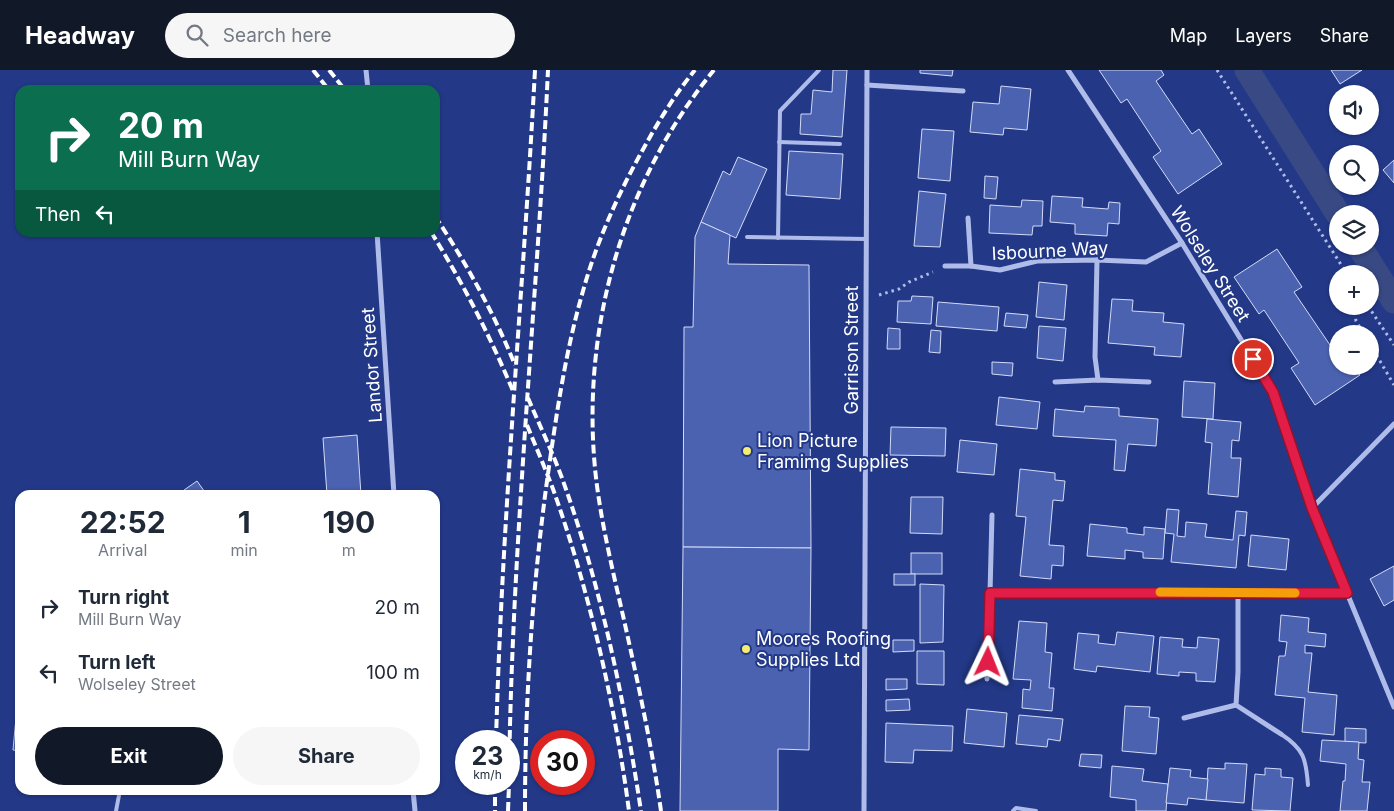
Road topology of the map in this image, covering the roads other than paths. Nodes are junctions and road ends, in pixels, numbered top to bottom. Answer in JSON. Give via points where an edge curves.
{"nodes":[{"id":1,"x":366,"y":70,"type":"edge"},
{"id":2,"x":819,"y":70,"type":"edge"},
{"id":3,"x":867,"y":70,"type":"edge"},
{"id":4,"x":1068,"y":70,"type":"edge"},
{"id":5,"x":368,"y":85,"type":"edge"},
{"id":6,"x":867,"y":85,"type":"junction"},
{"id":7,"x":964,"y":91,"type":"dead end"},
{"id":8,"x":780,"y":142,"type":"junction"},
{"id":9,"x":840,"y":144,"type":"dead end"},
{"id":10,"x":968,"y":218,"type":"dead end"},
{"id":11,"x":377,"y":237,"type":"edge"},
{"id":12,"x":747,"y":237,"type":"dead end"},
{"id":13,"x":778,"y":238,"type":"junction"},
{"id":14,"x":866,"y":239,"type":"junction"},
{"id":15,"x":1182,"y":243,"type":"junction"},
{"id":16,"x":1097,"y":260,"type":"junction"},
{"id":17,"x":945,"y":266,"type":"road end"},
{"id":18,"x":971,"y":266,"type":"junction"},
{"id":19,"x":1098,"y":380,"type":"junction"},
{"id":20,"x":1055,"y":382,"type":"dead end"},
{"id":21,"x":1149,"y":382,"type":"dead end"},
{"id":22,"x":1394,"y":424,"type":"edge"},
{"id":23,"x":394,"y":490,"type":"edge"},
{"id":24,"x":1312,"y":508,"type":"junction"},
{"id":25,"x":992,"y":515,"type":"dead end"},
{"id":26,"x":1238,"y":592,"type":"junction"},
{"id":27,"x":990,"y":593,"type":"junction"},
{"id":28,"x":1347,"y":593,"type":"junction"},
{"id":29,"x":987,"y":679,"type":"dead end"},
{"id":30,"x":1236,"y":705,"type":"junction"},
{"id":31,"x":1394,"y":707,"type":"edge"},
{"id":32,"x":1184,"y":718,"type":"dead end"},
{"id":33,"x":1281,"y":734,"type":"joint"},
{"id":34,"x":1308,"y":785,"type":"dead end"},
{"id":35,"x":119,"y":795,"type":"edge"},
{"id":36,"x":413,"y":795,"type":"edge"},
{"id":37,"x":116,"y":811,"type":"edge"},
{"id":38,"x":414,"y":811,"type":"edge"},
{"id":39,"x":864,"y":811,"type":"edge"},
{"id":40,"x":1013,"y":811,"type":"edge"},
{"id":41,"x":1036,"y":811,"type":"edge"}],
"edges":[{"from":1,"to":5,"type":"street"},
{"from":2,"to":8,"type":"lane","via":[[780,111]]},
{"from":3,"to":6,"type":"street","name":"Garrison Street"},
{"from":4,"to":15,"type":"street","name":"Wolseley Street"},
{"from":6,"to":7,"type":"street"},
{"from":6,"to":14,"type":"street","name":"Garrison Street"},
{"from":8,"to":9,"type":"lane"},
{"from":8,"to":13,"type":"lane"},
{"from":10,"to":18,"type":"street"},
{"from":11,"to":23,"type":"street","name":"Landor Street"},
{"from":12,"to":13,"type":"lane"},
{"from":13,"to":14,"type":"lane"},
{"from":14,"to":39,"type":"street","name":"Garrison Street"},
{"from":15,"to":16,"type":"street","name":"Isbourne Way","via":[[1146,262]]},
{"from":15,"to":24,"type":"street","name":"Wolseley Street","via":[[1273,392]]},
{"from":16,"to":18,"type":"street","name":"Isbourne Way","via":[[1037,261],[1000,270]]},
{"from":16,"to":19,"type":"street","via":[[1095,357]]},
{"from":17,"to":18,"type":"street","name":"Isbourne Way"},
{"from":19,"to":20,"type":"street"},
{"from":19,"to":21,"type":"street"},
{"from":22,"to":24,"type":"street"},
{"from":24,"to":28,"type":"street","name":"Wolseley Street"},
{"from":25,"to":27,"type":"street"},
{"from":26,"to":27,"type":"street"},
{"from":26,"to":28,"type":"street"},
{"from":26,"to":30,"type":"street"},
{"from":27,"to":29,"type":"street"},
{"from":28,"to":31,"type":"street","name":"Wolseley Street"},
{"from":30,"to":32,"type":"street"},
{"from":30,"to":33,"type":"street"},
{"from":33,"to":34,"type":"lane","via":[[1302,753]]},
{"from":35,"to":37,"type":"lane"},
{"from":36,"to":38,"type":"street"},
{"from":40,"to":41,"type":"lane","via":[[1016,808]]}]}
